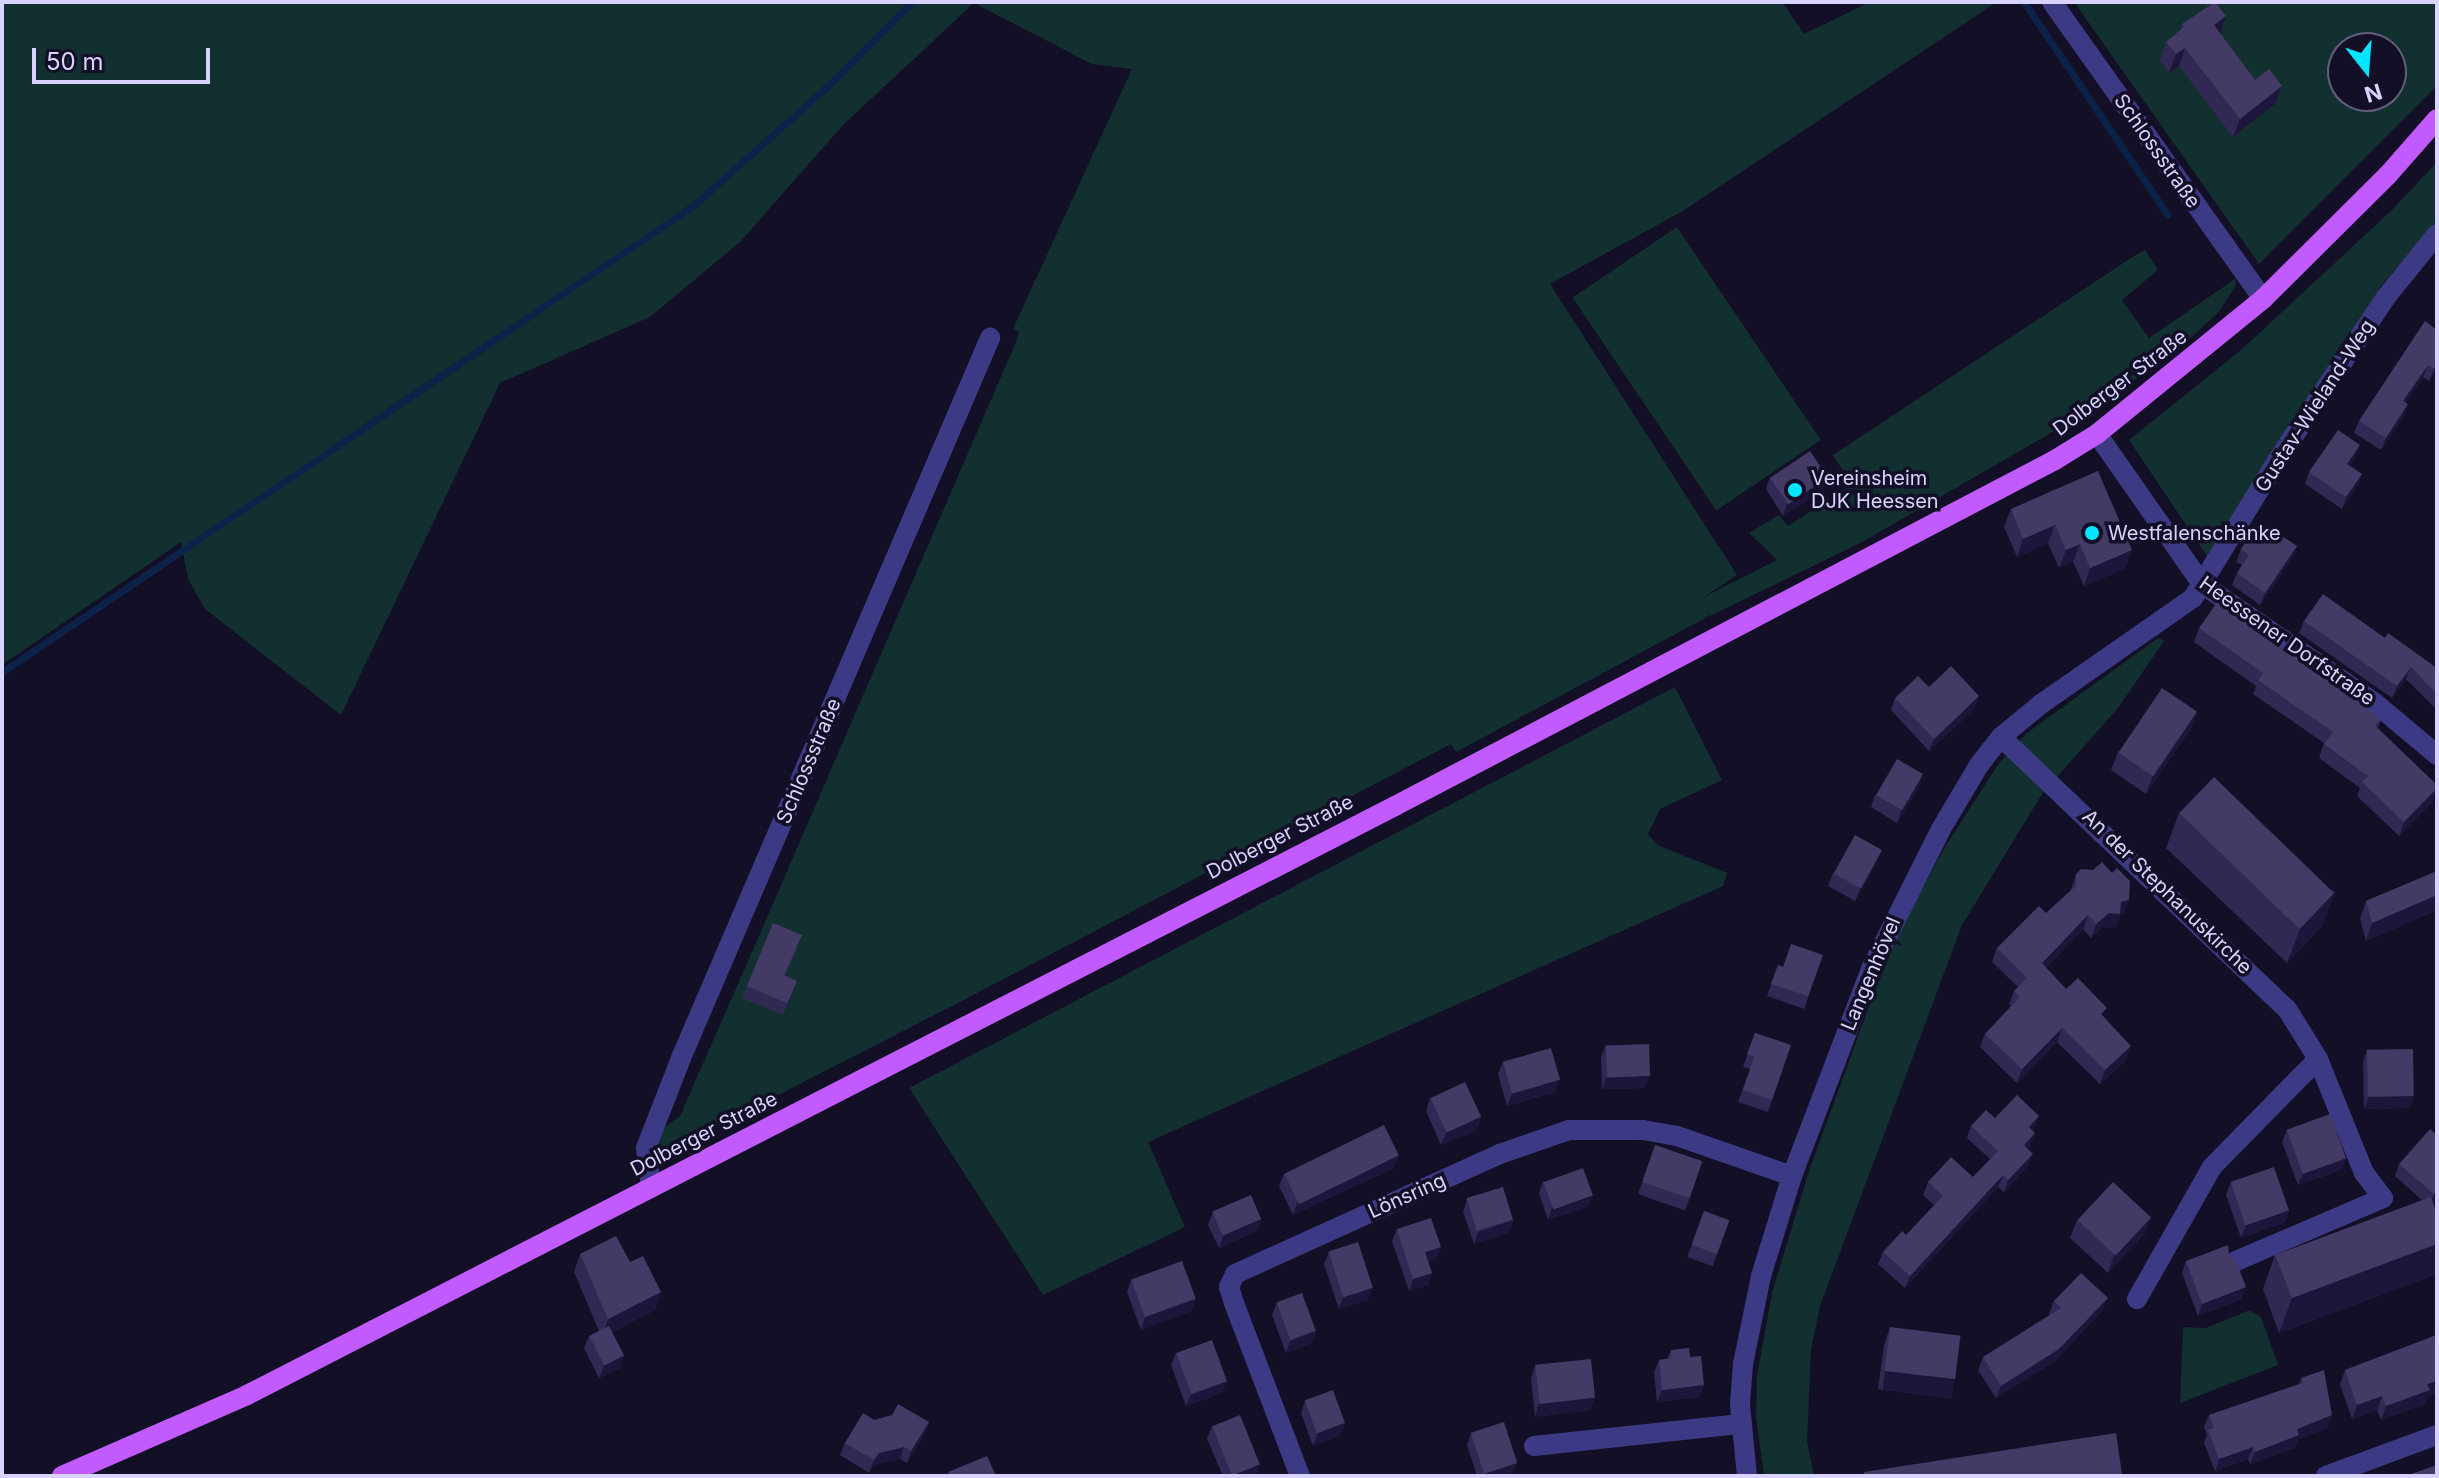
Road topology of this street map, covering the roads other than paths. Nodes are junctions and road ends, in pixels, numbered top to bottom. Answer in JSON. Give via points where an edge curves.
{"nodes":[{"id":1,"x":2052,"y":2,"type":"edge"},
{"id":2,"x":2437,"y":119,"type":"edge"},
{"id":3,"x":2437,"y":234,"type":"edge"},
{"id":4,"x":2263,"y":299,"type":"junction"},
{"id":5,"x":990,"y":338,"type":"dead end"},
{"id":6,"x":2097,"y":434,"type":"junction"},
{"id":7,"x":2202,"y":584,"type":"junction"},
{"id":8,"x":2001,"y":737,"type":"junction"},
{"id":9,"x":2437,"y":755,"type":"edge"},
{"id":10,"x":2318,"y":1059,"type":"junction"},
{"id":11,"x":1792,"y":1176,"type":"junction"},
{"id":12,"x":651,"y":1188,"type":"junction"},
{"id":13,"x":2236,"y":1261,"type":"edge"},
{"id":14,"x":2137,"y":1299,"type":"dead end"},
{"id":15,"x":1741,"y":1424,"type":"junction"},
{"id":16,"x":2437,"y":1435,"type":"edge"},
{"id":17,"x":1534,"y":1446,"type":"dead end"},
{"id":18,"x":62,"y":1476,"type":"edge"},
{"id":19,"x":1300,"y":1476,"type":"edge"},
{"id":20,"x":1747,"y":1476,"type":"edge"},
{"id":21,"x":2326,"y":1476,"type":"edge"}],
"edges":[{"from":1,"to":4,"type":"street","name":"Schlossstraße"},
{"from":2,"to":4,"type":"main road","name":"Dolberger Straße","via":[[2378,186]]},
{"from":3,"to":7,"type":"street","name":"Gustav-Wieland-Weg","via":[[2386,297]]},
{"from":4,"to":6,"type":"main road","name":"Dolberger Straße"},
{"from":5,"to":12,"type":"street","name":"Schlossstraße","via":[[676,1071],[646,1148]]},
{"from":6,"to":7,"type":"street","name":"Heessener Dorfstraße"},
{"from":6,"to":12,"type":"main road","name":"Dolberger Straße","via":[[1639,679]]},
{"from":7,"to":8,"type":"street","name":"Langenhövel","via":[[2193,598]]},
{"from":7,"to":9,"type":"street","name":"Heessener Dorfstraße","via":[[2375,703]]},
{"from":8,"to":10,"type":"street","name":"An der Stephanuskirche","via":[[2287,1009]]},
{"from":8,"to":11,"type":"street","name":"Langenhövel","via":[[1941,829],[1891,924]]},
{"from":10,"to":13,"type":"street","name":"An der Stephanuskirche","via":[[2364,1173],[2383,1198]]},
{"from":10,"to":14,"type":"street","via":[[2212,1167]]},
{"from":11,"to":15,"type":"street","name":"Langenhövel","via":[[1743,1364]]},
{"from":11,"to":19,"type":"street","name":"Lönsring","via":[[1677,1136],[1643,1130],[1569,1130],[1500,1154],[1235,1274],[1229,1287]]},
{"from":12,"to":18,"type":"main road","name":"Dolberger Straße","via":[[247,1395]]},
{"from":15,"to":17,"type":"street"},
{"from":15,"to":20,"type":"street","name":"Langenhövel"},
{"from":16,"to":21,"type":"street"}]}
